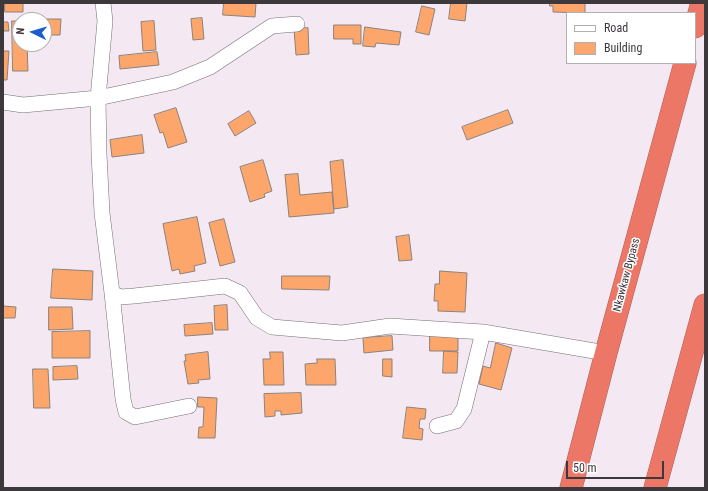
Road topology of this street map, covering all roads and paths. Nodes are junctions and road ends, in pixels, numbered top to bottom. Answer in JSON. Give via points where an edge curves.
{"nodes":[{"id":1,"x":103,"y":3,"type":"edge"},
{"id":2,"x":702,"y":3,"type":"edge"},
{"id":3,"x":297,"y":24,"type":"dead end"},
{"id":4,"x":696,"y":24,"type":"edge"},
{"id":5,"x":685,"y":64,"type":"edge"},
{"id":6,"x":98,"y":98,"type":"junction"},
{"id":7,"x":3,"y":102,"type":"edge"},
{"id":8,"x":112,"y":294,"type":"junction"},
{"id":9,"x":705,"y":305,"type":"edge"},
{"id":10,"x":483,"y":332,"type":"junction"},
{"id":11,"x":606,"y":353,"type":"junction"},
{"id":12,"x":190,"y":406,"type":"dead end"},
{"id":13,"x":437,"y":426,"type":"dead end"},
{"id":14,"x":571,"y":488,"type":"edge"},
{"id":15,"x":655,"y":488,"type":"edge"}],
"edges":[{"from":1,"to":6,"type":"street","via":[[105,20]]},
{"from":2,"to":4,"type":"highway"},
{"from":3,"to":6,"type":"street","via":[[272,26],[210,67],[173,82]]},
{"from":5,"to":11,"type":"highway","name":"Nkawkaw Bypass"},
{"from":6,"to":7,"type":"street","via":[[23,105]]},
{"from":6,"to":8,"type":"street","via":[[102,213]]},
{"from":8,"to":10,"type":"street","via":[[120,297],[225,286],[240,293],[257,318],[272,327],[342,333],[390,326]]},
{"from":8,"to":12,"type":"street","via":[[126,412],[135,417]]},
{"from":9,"to":15,"type":"highway"},
{"from":10,"to":11,"type":"street"},
{"from":10,"to":13,"type":"street","via":[[464,409],[456,421]]},
{"from":11,"to":14,"type":"highway","name":"Nkawkaw Bypass"}]}
